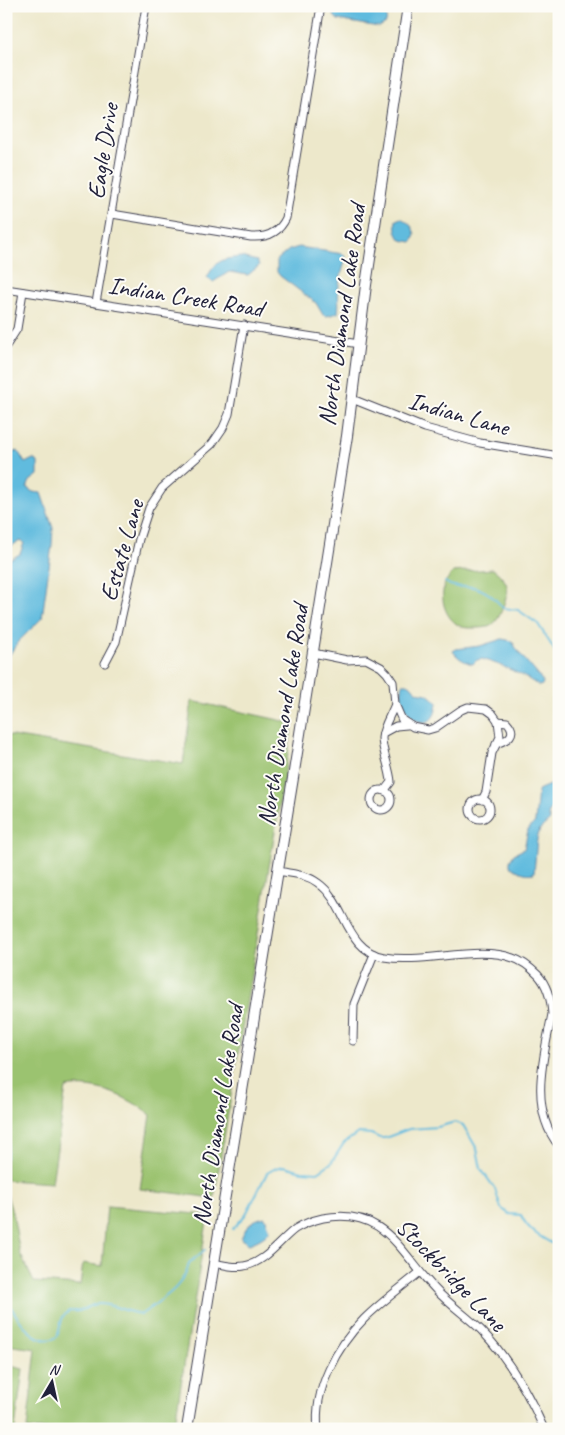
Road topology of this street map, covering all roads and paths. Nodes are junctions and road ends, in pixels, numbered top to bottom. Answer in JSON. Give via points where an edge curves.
{"nodes":[{"id":1,"x":146,"y":6,"type":"edge"},
{"id":2,"x":321,"y":6,"type":"edge"},
{"id":3,"x":408,"y":6,"type":"edge"},
{"id":4,"x":112,"y":214,"type":"junction"},
{"id":5,"x":6,"y":289,"type":"edge"},
{"id":6,"x":23,"y":292,"type":"junction"},
{"id":7,"x":96,"y":303,"type":"junction"},
{"id":8,"x":244,"y":325,"type":"junction"},
{"id":9,"x":359,"y":344,"type":"junction"},
{"id":10,"x":6,"y":346,"type":"edge"},
{"id":11,"x":352,"y":399,"type":"junction"},
{"id":12,"x":559,"y":456,"type":"edge"},
{"id":13,"x":313,"y":653,"type":"junction"},
{"id":14,"x":105,"y":662,"type":"dead end"},
{"id":15,"x":395,"y":704,"type":"junction"},
{"id":16,"x":498,"y":721,"type":"junction"},
{"id":17,"x":407,"y":725,"type":"junction"},
{"id":18,"x":383,"y":733,"type":"junction"},
{"id":19,"x":496,"y":744,"type":"junction"},
{"id":20,"x":384,"y":791,"type":"dead end"},
{"id":21,"x":482,"y":800,"type":"dead end"},
{"id":22,"x":278,"y":871,"type":"junction"},
{"id":23,"x":374,"y":954,"type":"junction"},
{"id":24,"x":353,"y":1041,"type":"dead end"},
{"id":25,"x":559,"y":1146,"type":"edge"},
{"id":26,"x":214,"y":1263,"type":"junction"},
{"id":27,"x":420,"y":1272,"type":"junction"},
{"id":28,"x":187,"y":1429,"type":"edge"},
{"id":29,"x":318,"y":1429,"type":"edge"},
{"id":30,"x":544,"y":1429,"type":"edge"}],
"edges":[{"from":1,"to":4,"type":"street","name":"Eagle Drive"},
{"from":2,"to":4,"type":"street","via":[[286,218],[278,230],[269,236],[251,237]]},
{"from":3,"to":9,"type":"street","name":"North Diamond Lake Road"},
{"from":4,"to":7,"type":"street","name":"Eagle Drive"},
{"from":5,"to":6,"type":"street","name":"Indian Creek Road"},
{"from":6,"to":7,"type":"street","name":"Indian Creek Road"},
{"from":6,"to":10,"type":"street","via":[[17,329]]},
{"from":7,"to":8,"type":"street","name":"Indian Creek Road"},
{"from":8,"to":9,"type":"street","name":"Indian Creek Road"},
{"from":8,"to":14,"type":"street","name":"Estate Lane","via":[[224,428],[206,450],[162,488],[150,508],[139,539],[116,642]]},
{"from":9,"to":11,"type":"street","name":"North Diamond Lake Road"},
{"from":11,"to":12,"type":"street","name":"Indian Lane","via":[[433,430],[480,443]]},
{"from":11,"to":13,"type":"street","name":"North Diamond Lake Road"},
{"from":13,"to":15,"type":"street","via":[[373,662],[393,682]]},
{"from":13,"to":22,"type":"street","name":"North Diamond Lake Road"},
{"from":15,"to":17,"type":"street"},
{"from":15,"to":18,"type":"street"},
{"from":16,"to":17,"type":"street","via":[[486,709],[468,707],[435,728],[428,730]]},
{"from":16,"to":19,"type":"street","via":[[500,737]]},
{"from":16,"to":19,"type":"street","via":[[507,722],[512,733],[507,741]]},
{"from":17,"to":18,"type":"street","via":[[396,726]]},
{"from":18,"to":20,"type":"street","via":[[391,772],[391,782]]},
{"from":19,"to":21,"type":"street"},
{"from":22,"to":23,"type":"street","via":[[306,876],[325,888],[348,929],[362,946]]},
{"from":22,"to":26,"type":"street","name":"North Diamond Lake Road"},
{"from":23,"to":24,"type":"street","via":[[354,1004]]},
{"from":23,"to":25,"type":"street","via":[[402,959],[488,954],[516,958],[530,967],[545,986],[551,1005],[541,1075],[541,1099],[547,1129]]},
{"from":26,"to":27,"type":"street","name":"Stockbridge Lane","via":[[236,1267],[255,1263],[310,1221],[350,1216],[376,1225],[389,1234]]},
{"from":26,"to":28,"type":"street","name":"North Diamond Lake Road"},
{"from":27,"to":29,"type":"street","via":[[365,1318],[341,1348],[330,1368],[319,1402]]},
{"from":27,"to":30,"type":"street","name":"Stockbridge Lane","via":[[444,1299],[480,1329],[504,1357],[531,1399]]}]}
